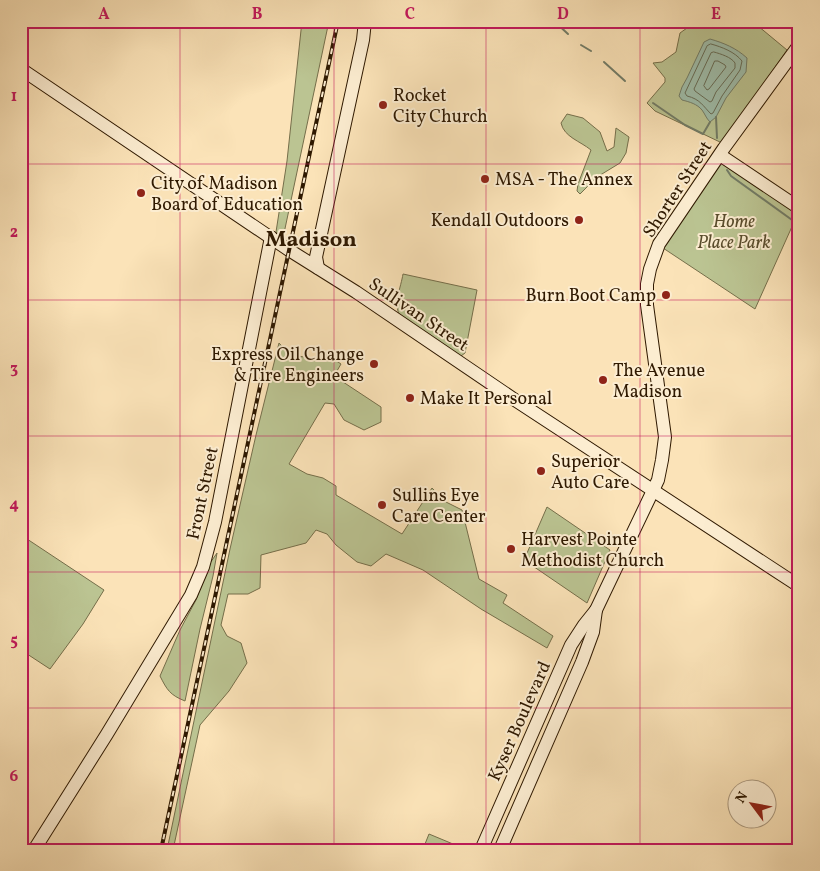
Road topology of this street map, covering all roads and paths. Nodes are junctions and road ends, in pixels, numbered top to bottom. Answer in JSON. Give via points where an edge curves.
{"nodes":[{"id":1,"x":365,"y":21,"type":"edge"},
{"id":2,"x":799,"y":45,"type":"edge"},
{"id":3,"x":21,"y":69,"type":"edge"},
{"id":4,"x":720,"y":155,"type":"junction"},
{"id":5,"x":799,"y":208,"type":"edge"},
{"id":6,"x":271,"y":237,"type":"junction"},
{"id":7,"x":319,"y":239,"type":"junction"},
{"id":8,"x":297,"y":254,"type":"junction"},
{"id":9,"x":318,"y":268,"type":"junction"},
{"id":10,"x":653,"y":490,"type":"junction"},
{"id":11,"x":799,"y":586,"type":"edge"},
{"id":12,"x":596,"y":610,"type":"junction"},
{"id":13,"x":34,"y":850,"type":"edge"},
{"id":14,"x":480,"y":850,"type":"edge"},
{"id":15,"x":500,"y":850,"type":"edge"}],
"edges":[{"from":1,"to":7,"type":"street"},
{"from":2,"to":4,"type":"street","name":"Shorter Street"},
{"from":3,"to":6,"type":"street","name":"Sullivan Street"},
{"from":4,"to":5,"type":"street"},
{"from":4,"to":10,"type":"street","name":"Shorter Street","via":[[659,244],[650,269],[647,305],[665,437],[661,467]]},
{"from":6,"to":8,"type":"street","name":"Sullivan Street"},
{"from":6,"to":13,"type":"street","name":"Front Street","via":[[215,522],[203,567],[191,595]]},
{"from":7,"to":8,"type":"street","via":[[310,250]]},
{"from":7,"to":9,"type":"street"},
{"from":8,"to":9,"type":"street","name":"Sullivan Street"},
{"from":9,"to":10,"type":"street","name":"Sullivan Street"},
{"from":10,"to":11,"type":"street","name":"Sullivan Street"},
{"from":10,"to":12,"type":"street","name":"Kyser Boulevard"},
{"from":12,"to":14,"type":"street","name":"Kyser Boulevard","via":[[571,645]]},
{"from":12,"to":15,"type":"street","name":"Kyser Boulevard","via":[[593,632],[582,662]]}]}
